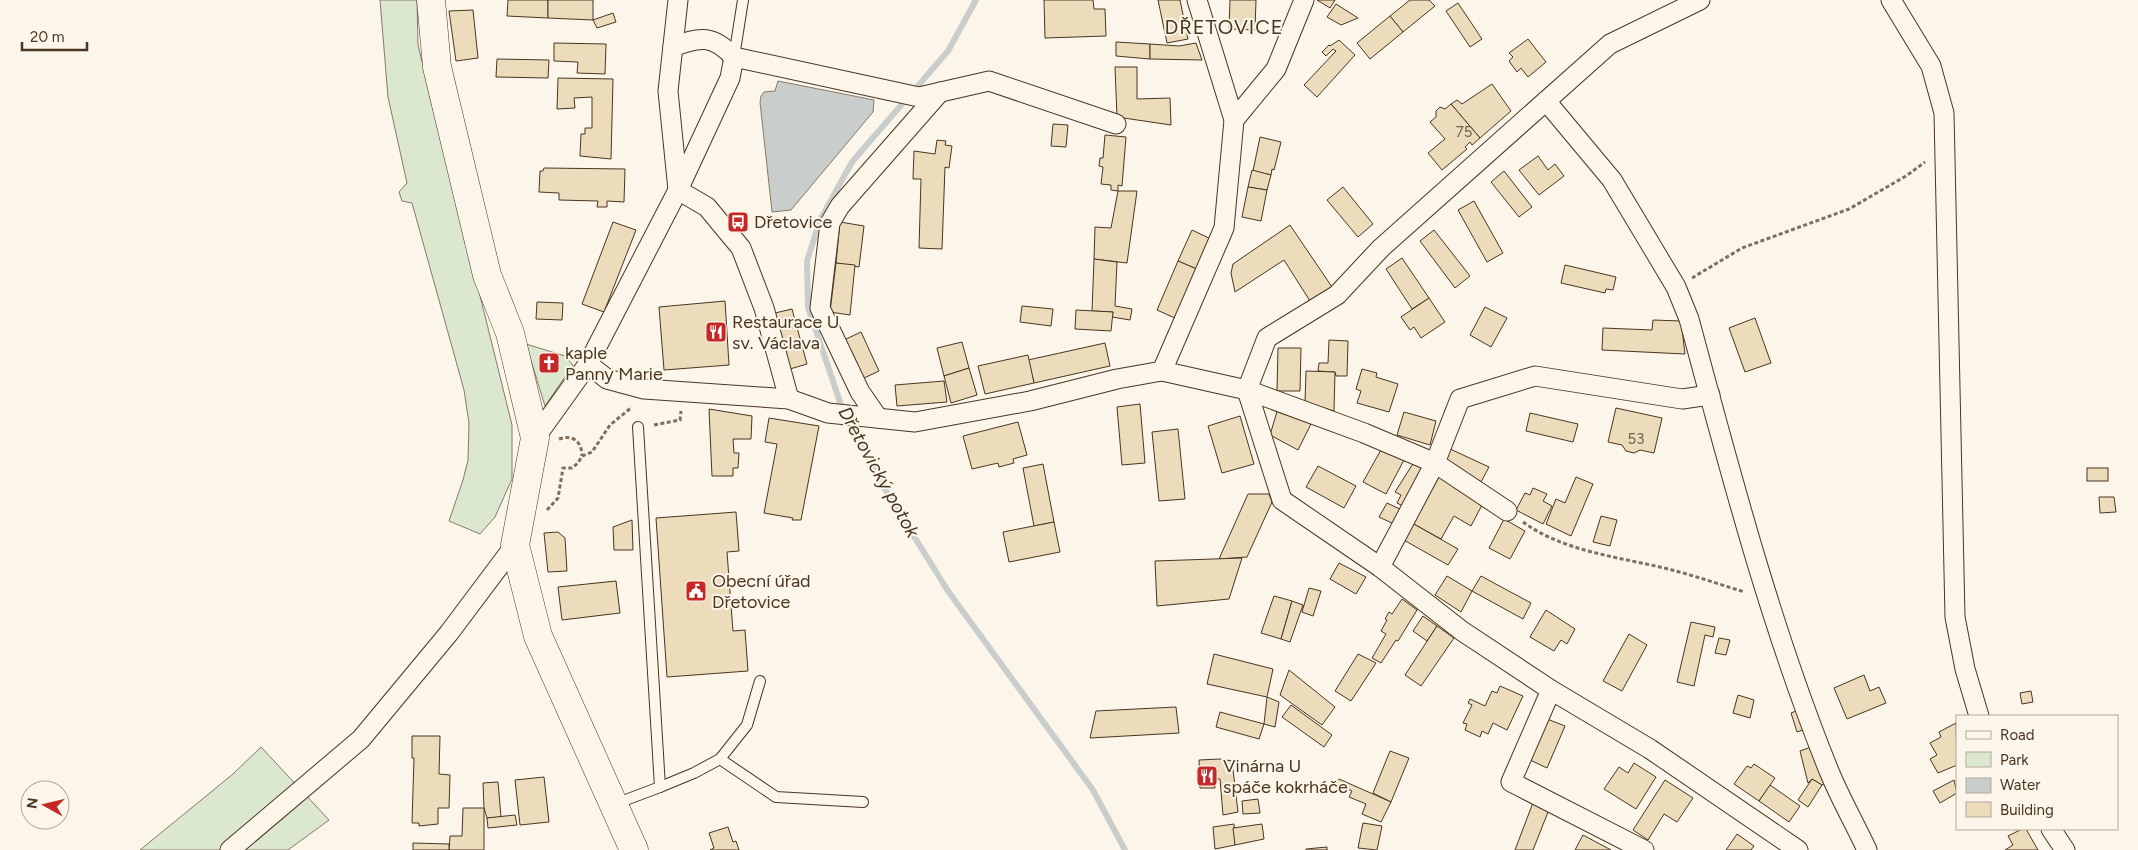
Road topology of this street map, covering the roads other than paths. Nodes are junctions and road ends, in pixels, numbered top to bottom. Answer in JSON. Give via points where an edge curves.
{"nodes":[{"id":1,"x":431,"y":0,"type":"edge"},
{"id":2,"x":678,"y":0,"type":"edge"},
{"id":3,"x":743,"y":0,"type":"edge"},
{"id":4,"x":1197,"y":0,"type":"edge"},
{"id":5,"x":1304,"y":0,"type":"edge"},
{"id":6,"x":1700,"y":0,"type":"edge"},
{"id":7,"x":1891,"y":0,"type":"edge"},
{"id":8,"x":673,"y":47,"type":"junction"},
{"id":9,"x":734,"y":56,"type":"junction"},
{"id":10,"x":940,"y":92,"type":"junction"},
{"id":11,"x":1546,"y":101,"type":"junction"},
{"id":12,"x":1234,"y":120,"type":"junction"},
{"id":13,"x":1116,"y":124,"type":"dead end"},
{"id":14,"x":678,"y":190,"type":"junction"},
{"id":15,"x":588,"y":364,"type":"junction"},
{"id":16,"x":1162,"y":371,"type":"junction"},
{"id":17,"x":1247,"y":390,"type":"junction"},
{"id":18,"x":1710,"y":395,"type":"junction"},
{"id":19,"x":789,"y":399,"type":"junction"},
{"id":20,"x":878,"y":418,"type":"junction"},
{"id":21,"x":638,"y":427,"type":"road end"},
{"id":22,"x":544,"y":441,"type":"junction"},
{"id":23,"x":1435,"y":463,"type":"junction"},
{"id":24,"x":1507,"y":511,"type":"road end"},
{"id":25,"x":515,"y":545,"type":"junction"},
{"id":26,"x":1380,"y":567,"type":"junction"},
{"id":27,"x":760,"y":682,"type":"dead end"},
{"id":28,"x":1551,"y":690,"type":"junction"},
{"id":29,"x":1979,"y":715,"type":"edge"},
{"id":30,"x":720,"y":759,"type":"junction"},
{"id":31,"x":660,"y":787,"type":"junction"},
{"id":32,"x":863,"y":802,"type":"dead end"},
{"id":33,"x":614,"y":805,"type":"junction"},
{"id":34,"x":2052,"y":830,"type":"edge"},
{"id":35,"x":628,"y":844,"type":"edge"},
{"id":36,"x":230,"y":850,"type":"edge"},
{"id":37,"x":1644,"y":850,"type":"edge"},
{"id":38,"x":1798,"y":850,"type":"edge"},
{"id":39,"x":1867,"y":850,"type":"edge"},
{"id":40,"x":2065,"y":850,"type":"edge"}],
"edges":[{"from":1,"to":22,"type":"main road","via":[[436,67],[487,275],[510,333]]},
{"from":2,"to":8,"type":"street"},
{"from":3,"to":9,"type":"lane"},
{"from":4,"to":12,"type":"street"},
{"from":5,"to":12,"type":"street","via":[[1276,68]]},
{"from":6,"to":11,"type":"street","via":[[1610,44]]},
{"from":7,"to":29,"type":"street","via":[[1931,66],[1944,113],[1955,617],[1965,669]]},
{"from":8,"to":9,"type":"street","via":[[694,38],[721,43]]},
{"from":8,"to":14,"type":"street","via":[[668,91]]},
{"from":9,"to":10,"type":"street","via":[[919,97]]},
{"from":9,"to":14,"type":"street","via":[[730,78]]},
{"from":10,"to":13,"type":"street","via":[[989,81]]},
{"from":10,"to":20,"type":"street","via":[[840,206],[830,223],[820,308],[860,392]]},
{"from":11,"to":17,"type":"street","via":[[1381,248],[1337,295],[1268,338]]},
{"from":11,"to":18,"type":"street","via":[[1612,180],[1676,287],[1689,319]]},
{"from":12,"to":16,"type":"street","via":[[1224,228]]},
{"from":14,"to":15,"type":"street"},
{"from":14,"to":19,"type":"street","via":[[707,206],[741,248],[764,308]]},
{"from":15,"to":19,"type":"street","via":[[607,379],[644,389]]},
{"from":15,"to":22,"type":"street"},
{"from":16,"to":17,"type":"street"},
{"from":16,"to":20,"type":"street","via":[[1030,401],[915,422]]},
{"from":17,"to":23,"type":"street"},
{"from":17,"to":26,"type":"street","via":[[1282,500]]},
{"from":18,"to":23,"type":"street","via":[[1682,399],[1535,376],[1460,398]]},
{"from":18,"to":39,"type":"street","via":[[1788,663],[1830,773]]},
{"from":19,"to":20,"type":"street","via":[[828,413]]},
{"from":21,"to":31,"type":"lane"},
{"from":22,"to":25,"type":"main road"},
{"from":23,"to":24,"type":"street"},
{"from":23,"to":26,"type":"street"},
{"from":25,"to":33,"type":"main road","via":[[538,636]]},
{"from":25,"to":36,"type":"street","via":[[449,633],[361,739]]},
{"from":26,"to":28,"type":"street","via":[[1462,631]]},
{"from":27,"to":30,"type":"lane","via":[[747,725]]},
{"from":28,"to":37,"type":"street","via":[[1511,782]]},
{"from":28,"to":38,"type":"street","via":[[1650,750]]},
{"from":30,"to":31,"type":"lane"},
{"from":30,"to":32,"type":"lane","via":[[776,797]]},
{"from":31,"to":33,"type":"lane"},
{"from":33,"to":35,"type":"main road"},
{"from":34,"to":40,"type":"street"}]}
